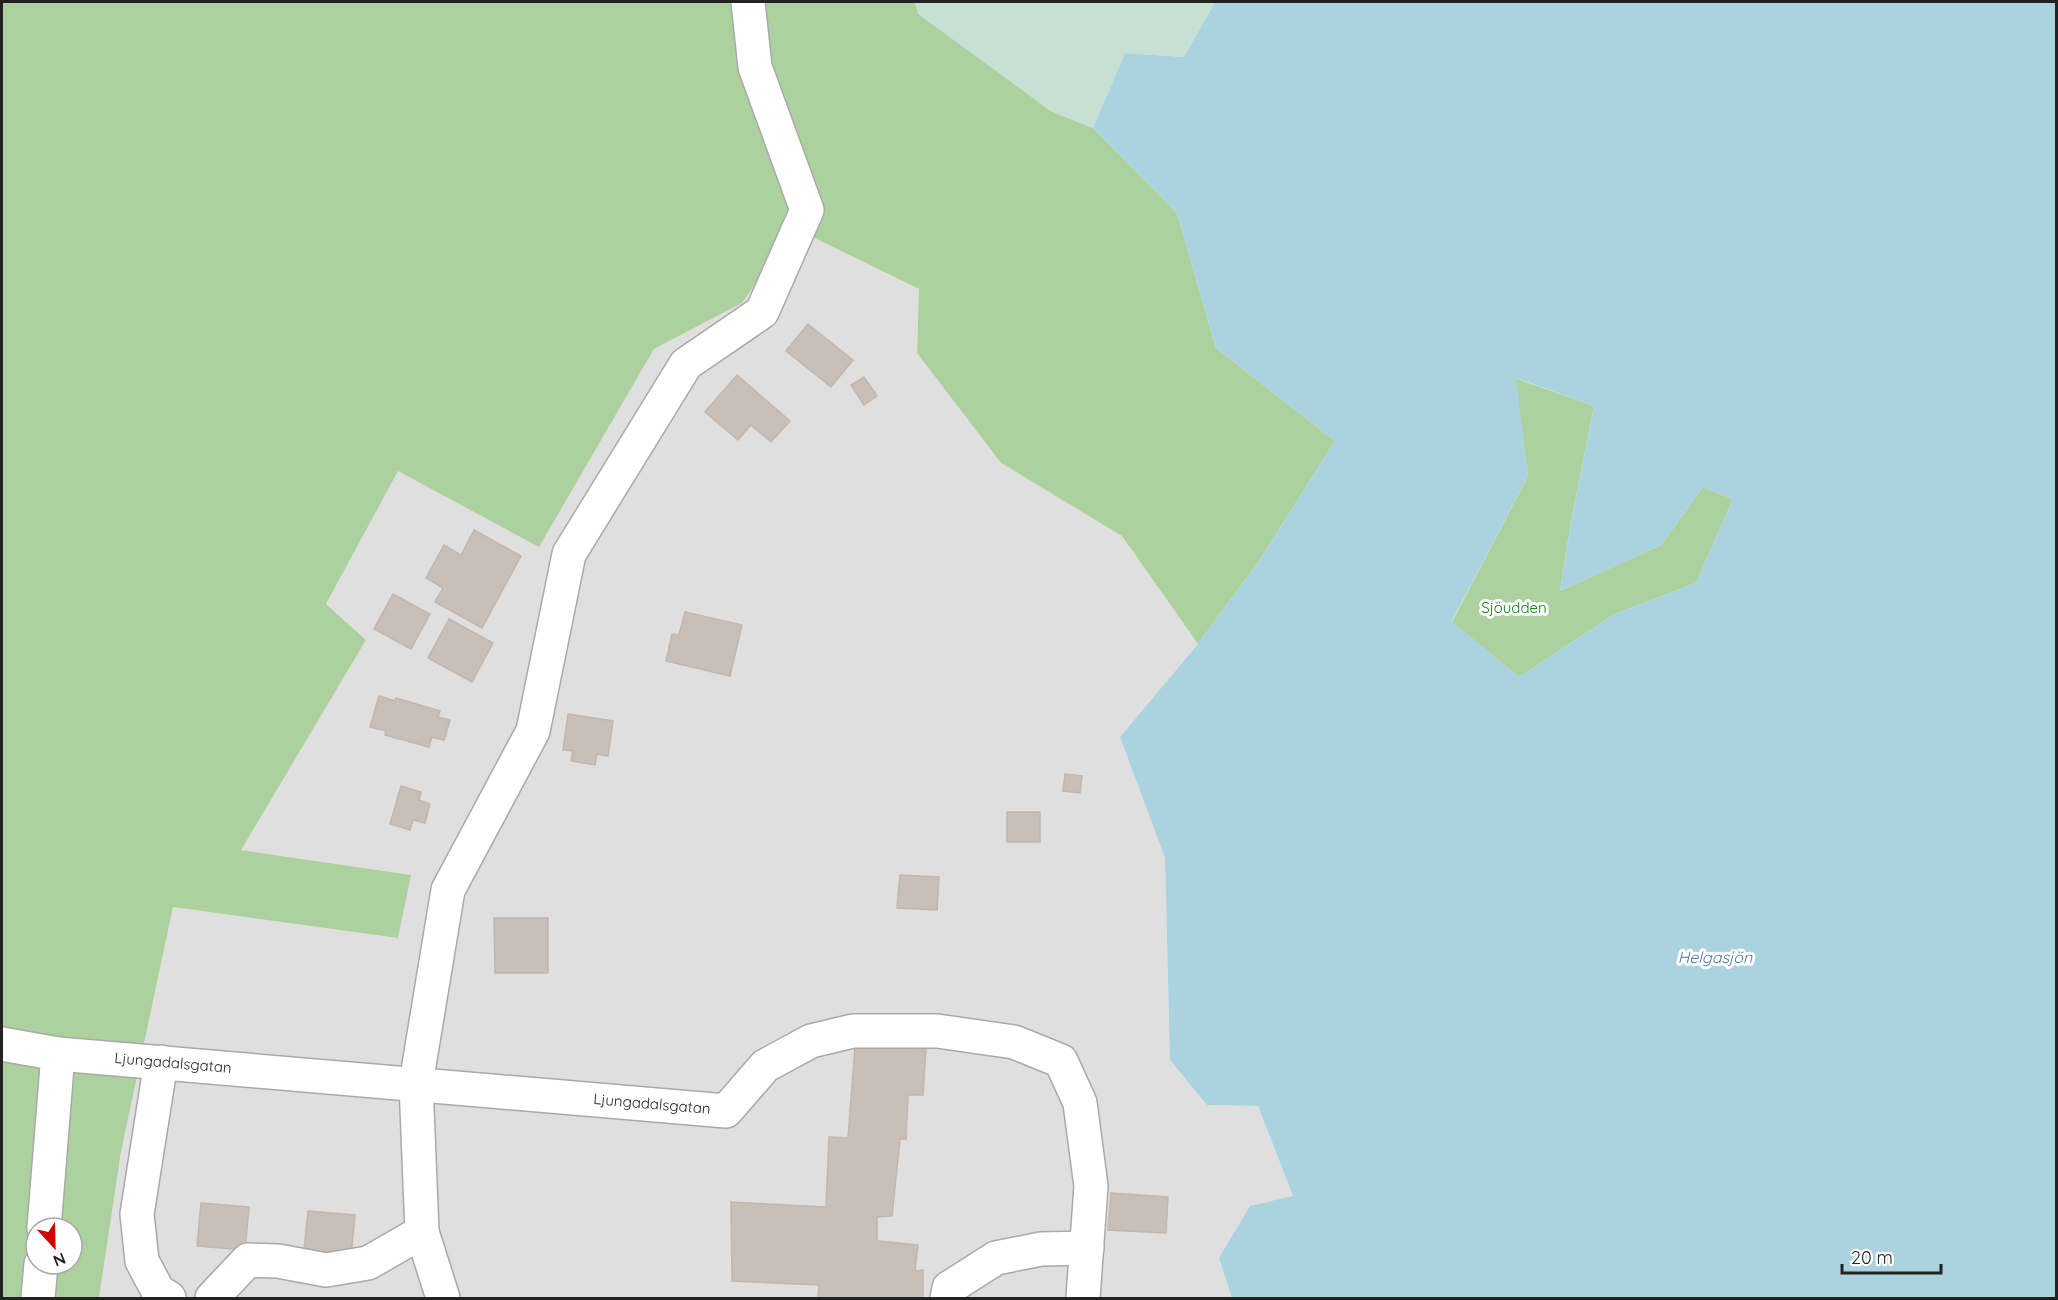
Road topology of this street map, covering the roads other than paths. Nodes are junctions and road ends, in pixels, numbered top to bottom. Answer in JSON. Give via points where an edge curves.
{"nodes":[{"id":1,"x":748,"y":2,"type":"edge"},
{"id":2,"x":2,"y":1044,"type":"edge"},
{"id":3,"x":58,"y":1054,"type":"junction"},
{"id":4,"x":161,"y":1062,"type":"junction"},
{"id":5,"x":416,"y":1083,"type":"junction"},
{"id":6,"x":45,"y":1216,"type":"edge"},
{"id":7,"x":422,"y":1232,"type":"junction"},
{"id":8,"x":1087,"y":1248,"type":"junction"},
{"id":9,"x":40,"y":1276,"type":"edge"},
{"id":10,"x":38,"y":1299,"type":"edge"},
{"id":11,"x":169,"y":1299,"type":"edge"},
{"id":12,"x":212,"y":1299,"type":"edge"},
{"id":13,"x":443,"y":1299,"type":"edge"},
{"id":14,"x":947,"y":1299,"type":"edge"},
{"id":15,"x":1083,"y":1299,"type":"edge"}],
"edges":[{"from":1,"to":5,"type":"street","via":[[755,67],[807,210],[762,312],[686,364],[569,554],[533,731],[448,890]]},
{"from":2,"to":3,"type":"street","name":"Ljungadalsgatan"},
{"from":3,"to":4,"type":"street","name":"Ljungadalsgatan"},
{"from":3,"to":6,"type":"street"},
{"from":4,"to":5,"type":"street","name":"Ljungadalsgatan"},
{"from":4,"to":11,"type":"street","via":[[137,1214],[142,1262],[158,1291]]},
{"from":5,"to":7,"type":"street"},
{"from":5,"to":8,"type":"street","name":"Ljungadalsgatan","via":[[726,1111],[765,1066],[810,1041],[853,1031],[937,1031],[1014,1042],[1061,1061],[1080,1103],[1091,1186]]},
{"from":7,"to":12,"type":"street","via":[[368,1263],[326,1270],[248,1260]]},
{"from":7,"to":13,"type":"street"},
{"from":8,"to":14,"type":"street","via":[[1041,1249],[996,1257],[949,1288]]},
{"from":8,"to":15,"type":"street","name":"Ljungadalsgatan"},
{"from":9,"to":10,"type":"street"}]}
